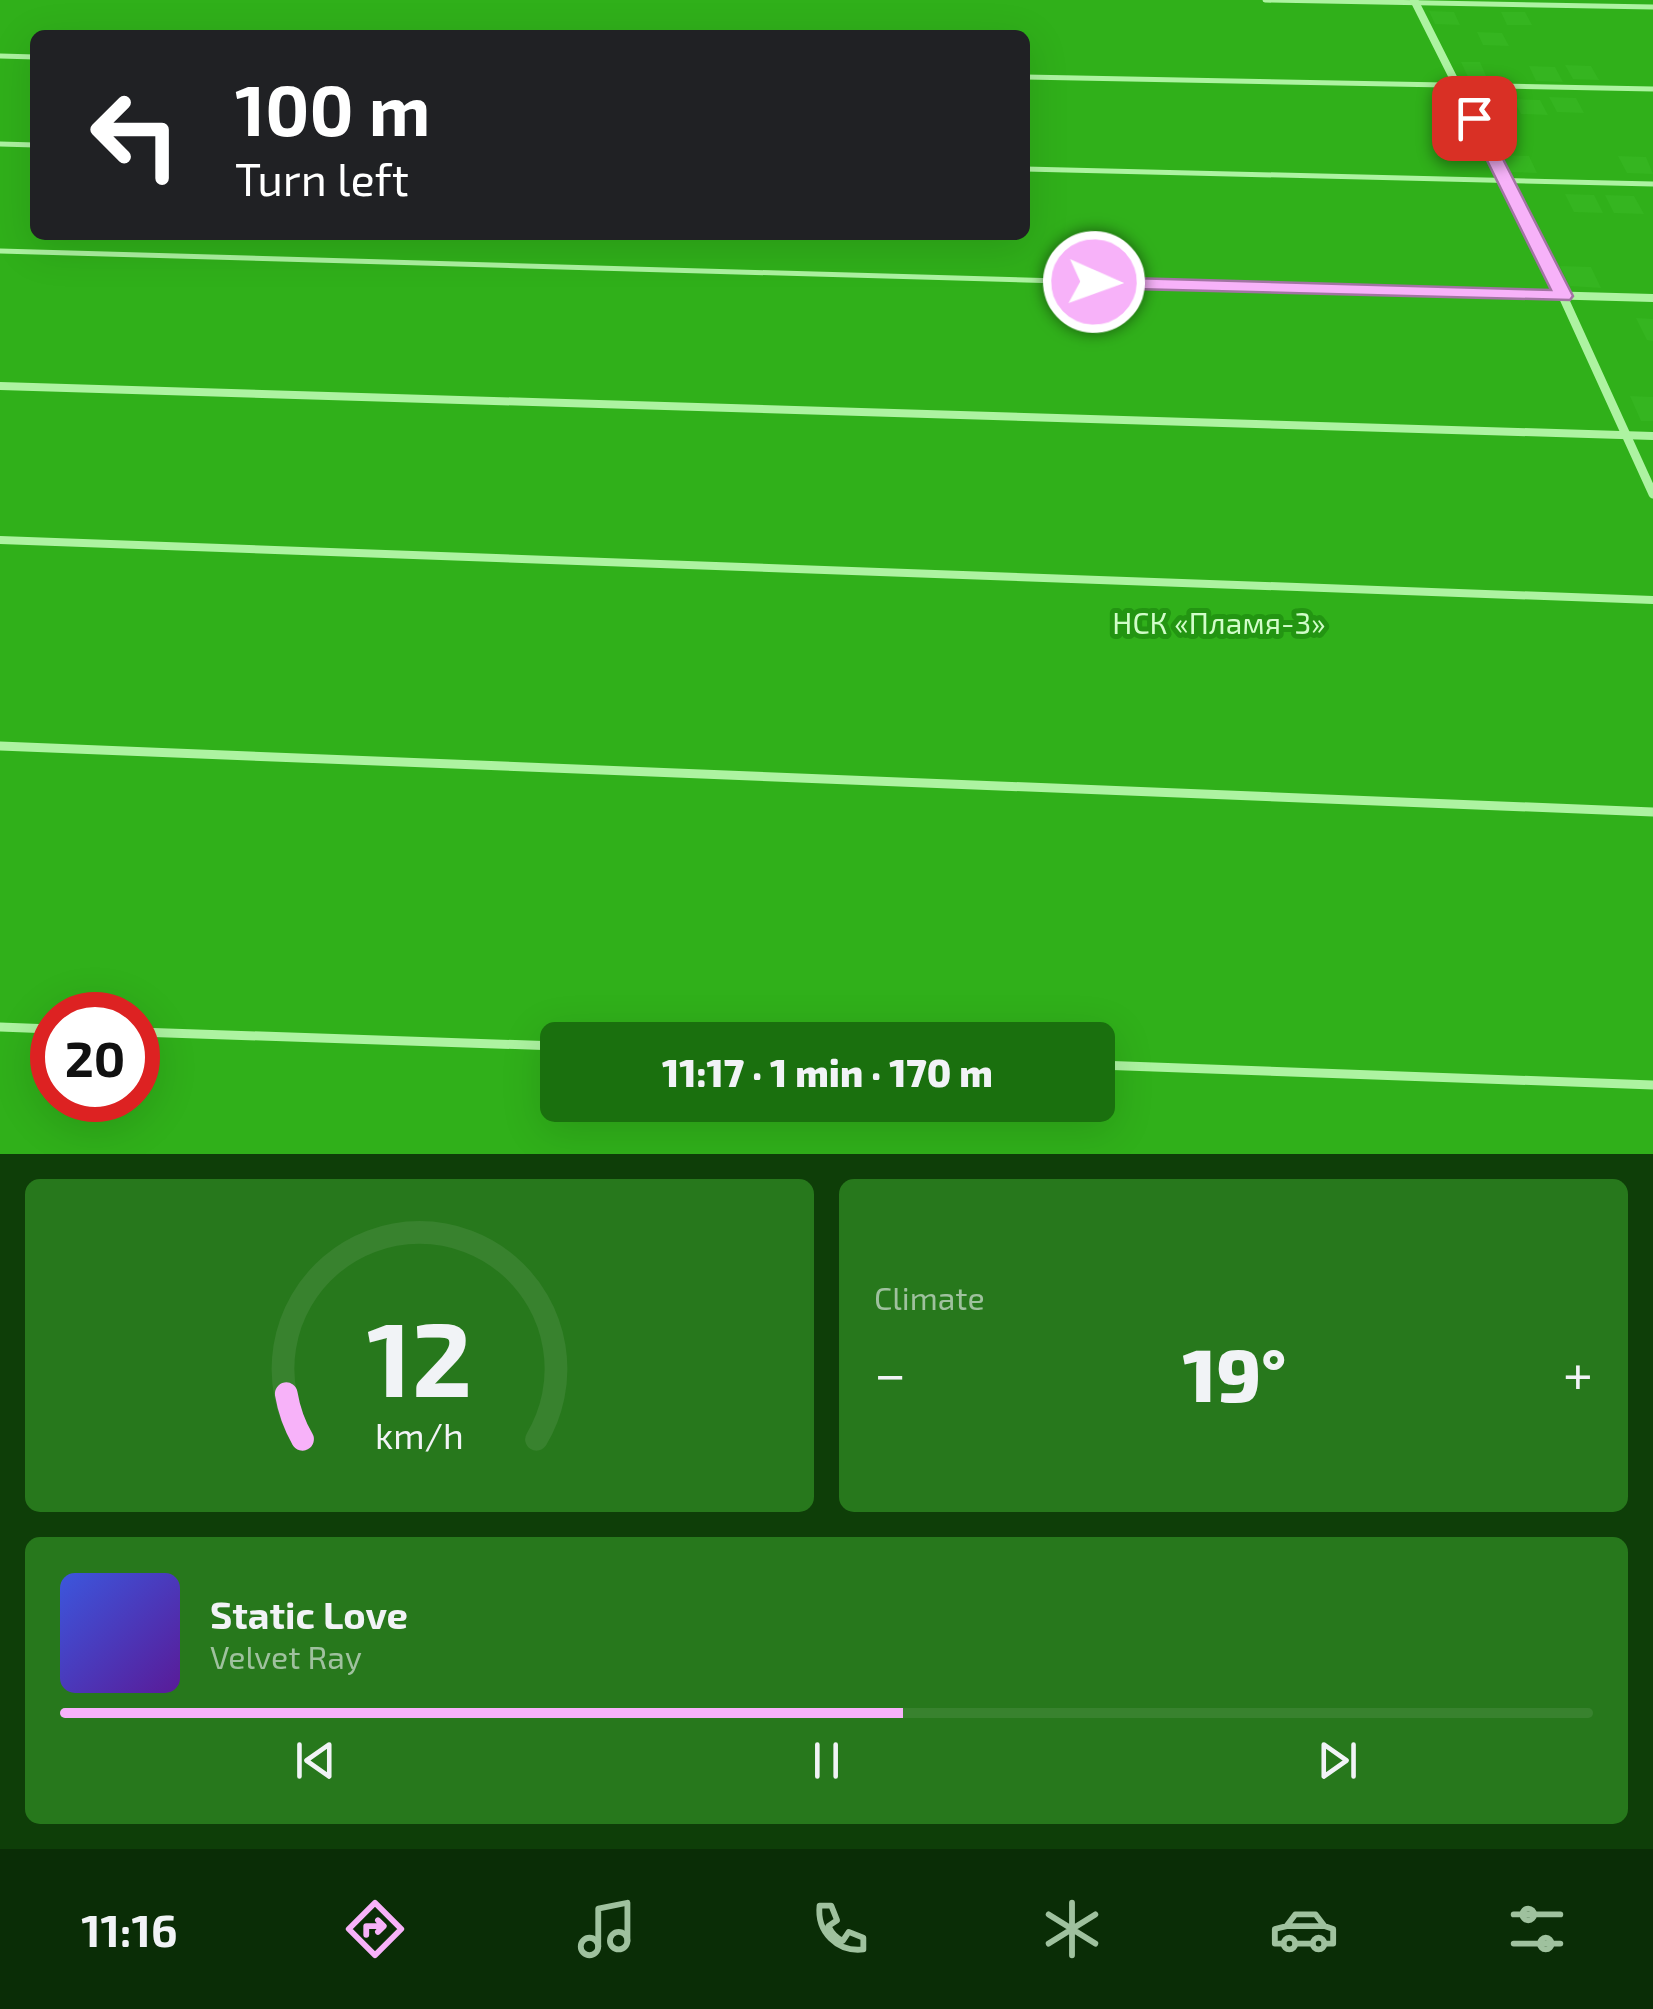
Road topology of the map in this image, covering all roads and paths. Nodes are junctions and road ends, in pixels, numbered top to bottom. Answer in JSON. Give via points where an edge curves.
{"nodes":[{"id":1,"x":1264,"y":0,"type":"edge"},
{"id":2,"x":1415,"y":2,"type":"edge"},
{"id":3,"x":1653,"y":7,"type":"edge"},
{"id":4,"x":0,"y":56,"type":"edge"},
{"id":5,"x":30,"y":57,"type":"edge"},
{"id":6,"x":1030,"y":77,"type":"edge"},
{"id":7,"x":1459,"y":86,"type":"junction"},
{"id":8,"x":1653,"y":89,"type":"edge"},
{"id":9,"x":0,"y":144,"type":"edge"},
{"id":10,"x":30,"y":144,"type":"edge"},
{"id":11,"x":1030,"y":169,"type":"edge"},
{"id":12,"x":1504,"y":181,"type":"junction"},
{"id":13,"x":1653,"y":184,"type":"edge"},
{"id":14,"x":0,"y":251,"type":"edge"},
{"id":15,"x":1564,"y":296,"type":"junction"},
{"id":16,"x":1653,"y":298,"type":"edge"},
{"id":17,"x":0,"y":386,"type":"edge"},
{"id":18,"x":1626,"y":436,"type":"junction"},
{"id":19,"x":1653,"y":436,"type":"edge"},
{"id":20,"x":1653,"y":494,"type":"edge"},
{"id":21,"x":0,"y":540,"type":"edge"},
{"id":22,"x":1653,"y":600,"type":"edge"},
{"id":23,"x":0,"y":746,"type":"edge"},
{"id":24,"x":1653,"y":812,"type":"edge"},
{"id":25,"x":0,"y":1027,"type":"edge"},
{"id":26,"x":30,"y":1028,"type":"edge"},
{"id":27,"x":160,"y":1033,"type":"edge"},
{"id":28,"x":540,"y":1045,"type":"edge"},
{"id":29,"x":1115,"y":1066,"type":"edge"},
{"id":30,"x":1653,"y":1085,"type":"edge"}],
"edges":[{"from":1,"to":2,"type":"lane"},
{"from":2,"to":3,"type":"lane"},
{"from":2,"to":7,"type":"street"},
{"from":4,"to":5,"type":"lane"},
{"from":6,"to":7,"type":"lane"},
{"from":7,"to":8,"type":"lane"},
{"from":7,"to":12,"type":"street"},
{"from":9,"to":10,"type":"lane"},
{"from":11,"to":12,"type":"lane"},
{"from":12,"to":13,"type":"lane"},
{"from":12,"to":15,"type":"street"},
{"from":14,"to":15,"type":"lane"},
{"from":15,"to":16,"type":"lane"},
{"from":15,"to":18,"type":"street"},
{"from":17,"to":18,"type":"lane"},
{"from":18,"to":19,"type":"lane"},
{"from":18,"to":20,"type":"street"},
{"from":21,"to":22,"type":"lane"},
{"from":23,"to":24,"type":"lane"},
{"from":25,"to":26,"type":"lane"},
{"from":27,"to":28,"type":"lane"},
{"from":29,"to":30,"type":"lane"}]}
